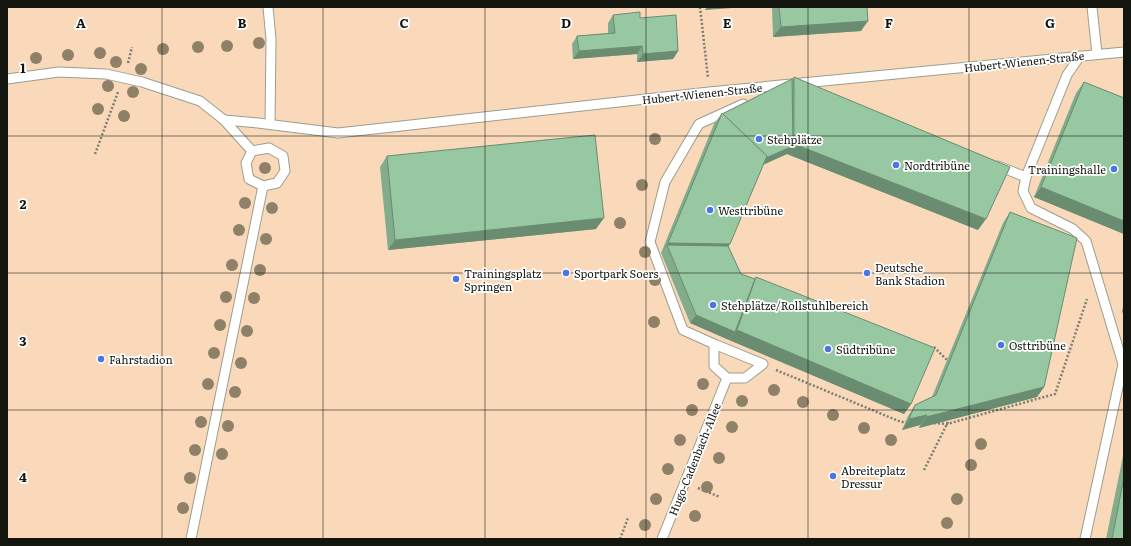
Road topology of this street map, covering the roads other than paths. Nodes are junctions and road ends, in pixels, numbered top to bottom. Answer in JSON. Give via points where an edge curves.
{"nodes":[{"id":1,"x":268,"y":7,"type":"edge"},
{"id":2,"x":1092,"y":7,"type":"edge"},
{"id":3,"x":1124,"y":52,"type":"edge"},
{"id":4,"x":1097,"y":54,"type":"junction"},
{"id":5,"x":1080,"y":56,"type":"junction"},
{"id":6,"x":7,"y":79,"type":"edge"},
{"id":7,"x":748,"y":102,"type":"edge"},
{"id":8,"x":224,"y":120,"type":"junction"},
{"id":9,"x":270,"y":124,"type":"junction"},
{"id":10,"x":252,"y":150,"type":"junction"},
{"id":11,"x":989,"y":162,"type":"edge"},
{"id":12,"x":1026,"y":177,"type":"junction"},
{"id":13,"x":263,"y":186,"type":"junction"},
{"id":14,"x":714,"y":344,"type":"junction"},
{"id":15,"x":727,"y":378,"type":"junction"},
{"id":16,"x":191,"y":539,"type":"edge"},
{"id":17,"x":662,"y":539,"type":"edge"},
{"id":18,"x":1085,"y":539,"type":"edge"}],
"edges":[{"from":1,"to":9,"type":"lane","via":[[271,39]]},
{"from":2,"to":4,"type":"lane"},
{"from":3,"to":4,"type":"lane","name":"Hubert-Wienen-Straße"},
{"from":4,"to":5,"type":"lane","name":"Hubert-Wienen-Straße"},
{"from":5,"to":9,"type":"lane","name":"Hubert-Wienen-Straße","via":[[709,92],[338,133]]},
{"from":5,"to":12,"type":"lane","via":[[1068,75]]},
{"from":6,"to":8,"type":"lane","via":[[59,72],[106,74],[142,82],[200,101]]},
{"from":7,"to":14,"type":"lane","via":[[699,124],[665,182],[650,242],[683,330]]},
{"from":8,"to":9,"type":"lane","name":"Hubert-Wienen-Straße"},
{"from":8,"to":10,"type":"lane"},
{"from":10,"to":13,"type":"lane","via":[[246,163],[249,179]]},
{"from":10,"to":13,"type":"lane","via":[[269,148],[283,156],[285,171],[277,183]]},
{"from":11,"to":12,"type":"lane"},
{"from":12,"to":18,"type":"lane","via":[[1023,191],[1031,208],[1073,229],[1086,241],[1123,364]]},
{"from":13,"to":16,"type":"lane"},
{"from":14,"to":15,"type":"lane","via":[[714,366]]},
{"from":14,"to":15,"type":"lane","via":[[763,364],[745,378]]},
{"from":15,"to":17,"type":"lane","name":"Hugo-Cadenbach-Allee"}]}
